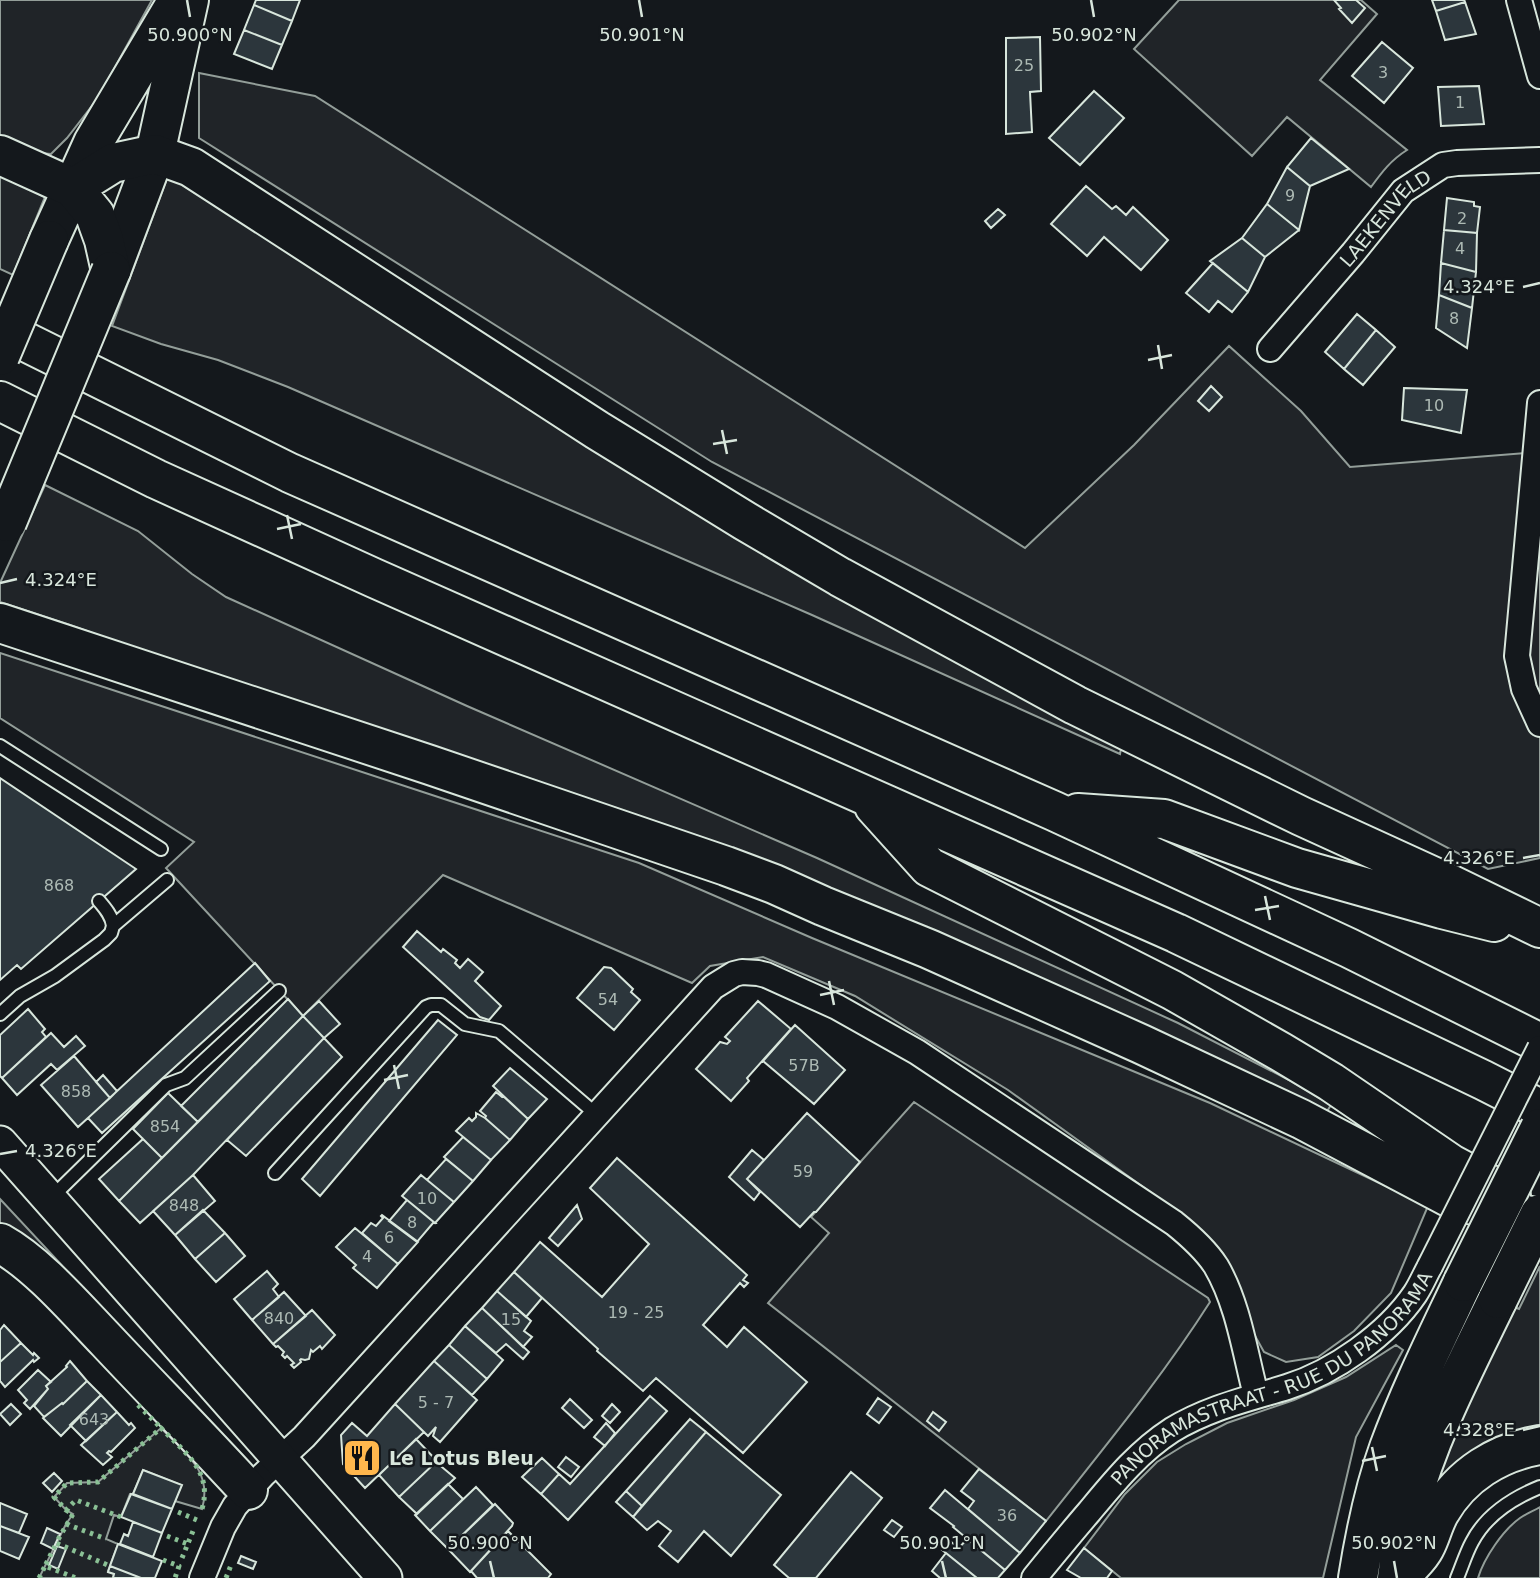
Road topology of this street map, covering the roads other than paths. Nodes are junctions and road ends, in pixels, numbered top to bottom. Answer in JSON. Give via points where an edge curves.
{"nodes":[{"id":1,"x":178,"y":0,"type":"edge"},
{"id":2,"x":189,"y":0,"type":"edge"},
{"id":3,"x":1519,"y":0,"type":"edge"},
{"id":4,"x":1540,"y":76,"type":"edge"},
{"id":5,"x":155,"y":154,"type":"junction"},
{"id":6,"x":0,"y":155,"type":"edge"},
{"id":7,"x":1540,"y":160,"type":"edge"},
{"id":8,"x":73,"y":188,"type":"junction"},
{"id":9,"x":111,"y":271,"type":"junction"},
{"id":10,"x":0,"y":329,"type":"edge"},
{"id":11,"x":1270,"y":349,"type":"dead end"},
{"id":12,"x":0,"y":356,"type":"edge"},
{"id":13,"x":0,"y":401,"type":"edge"},
{"id":14,"x":1540,"y":403,"type":"edge"},
{"id":15,"x":4,"y":529,"type":"edge"},
{"id":16,"x":0,"y":623,"type":"edge"},
{"id":17,"x":1540,"y":724,"type":"edge"},
{"id":18,"x":0,"y":746,"type":"edge"},
{"id":19,"x":863,"y":794,"type":"junction"},
{"id":20,"x":1054,"y":811,"type":"junction"},
{"id":21,"x":161,"y":849,"type":"dead end"},
{"id":22,"x":167,"y":880,"type":"dead end"},
{"id":23,"x":99,"y":901,"type":"dead end"},
{"id":24,"x":113,"y":926,"type":"junction"},
{"id":25,"x":1540,"y":930,"type":"edge"},
{"id":26,"x":279,"y":991,"type":"dead end"},
{"id":27,"x":0,"y":1013,"type":"edge"},
{"id":28,"x":1540,"y":1045,"type":"edge"},
{"id":29,"x":1540,"y":1109,"type":"edge"},
{"id":30,"x":597,"y":1115,"type":"junction"},
{"id":31,"x":1540,"y":1128,"type":"edge"},
{"id":32,"x":0,"y":1143,"type":"edge"},
{"id":33,"x":275,"y":1173,"type":"dead end"},
{"id":34,"x":50,"y":1199,"type":"junction"},
{"id":35,"x":1540,"y":1215,"type":"edge"},
{"id":36,"x":0,"y":1243,"type":"edge"},
{"id":37,"x":1446,"y":1274,"type":"junction"},
{"id":38,"x":1256,"y":1395,"type":"junction"},
{"id":39,"x":1540,"y":1445,"type":"edge"},
{"id":40,"x":279,"y":1460,"type":"junction"},
{"id":41,"x":1540,"y":1487,"type":"edge"},
{"id":42,"x":248,"y":1490,"type":"junction"},
{"id":43,"x":202,"y":1578,"type":"edge"},
{"id":44,"x":385,"y":1578,"type":"edge"},
{"id":45,"x":1034,"y":1578,"type":"edge"},
{"id":46,"x":1358,"y":1578,"type":"edge"},
{"id":47,"x":1398,"y":1578,"type":"edge"},
{"id":48,"x":1457,"y":1578,"type":"edge"}],
"edges":[{"from":1,"to":8,"type":"main road","via":[[93,143]]},
{"from":2,"to":5,"type":"main road"},
{"from":3,"to":4,"type":"street"},
{"from":5,"to":8,"type":"main road","via":[[113,163]]},
{"from":5,"to":9,"type":"main road"},
{"from":5,"to":25,"type":"main road","via":[[191,167],[597,430],[840,577],[1075,705]]},
{"from":6,"to":8,"type":"main road"},
{"from":7,"to":11,"type":"street","name":"LAEKENVELD","via":[[1443,165],[1418,180],[1403,191]]},
{"from":8,"to":9,"type":"main road","via":[[96,215]]},
{"from":8,"to":12,"type":"main road","bridge":true},
{"from":9,"to":15,"type":"main road","bridge":true},
{"from":10,"to":20,"type":"main road","via":[[290,473]]},
{"from":13,"to":19,"type":"main road","via":[[156,479]]},
{"from":14,"to":17,"type":"street","via":[[1517,656],[1524,690]]},
{"from":16,"to":35,"type":"main road","via":[[774,884],[1141,1044],[1301,1119],[1458,1202]]},
{"from":18,"to":21,"type":"lane"},
{"from":19,"to":29,"type":"main road","via":[[1176,933]]},
{"from":19,"to":35,"type":"main road","via":[[929,867],[1220,1018],[1331,1082],[1451,1164]]},
{"from":20,"to":25,"type":"main road","via":[[1164,818],[1297,868],[1442,909]]},
{"from":20,"to":28,"type":"main road","via":[[1349,948]]},
{"from":22,"to":24,"type":"lane"},
{"from":23,"to":24,"type":"lane"},
{"from":24,"to":27,"type":"lane","via":[[104,940]]},
{"from":26,"to":34,"type":"lane","via":[[185,1078],[166,1085]]},
{"from":28,"to":37,"type":"street","name":"PANORAMASTRAAT - RUE DU PANORAMA","bridge":true},
{"from":30,"to":33,"type":"lane","via":[[499,1031],[465,1024],[441,1005],[431,1005]]},
{"from":30,"to":38,"type":"street","via":[[719,982],[741,972],[766,975],[837,1007],[917,1052],[1186,1232],[1216,1265],[1238,1323]]},
{"from":30,"to":40,"type":"street"},
{"from":31,"to":37,"type":"main road","bridge":true},
{"from":32,"to":34,"type":"main road"},
{"from":34,"to":40,"type":"main road"},
{"from":35,"to":47,"type":"main road","bridge":true,"via":[[1443,1413],[1410,1508]]},
{"from":36,"to":42,"type":"main road","via":[[39,1272]]},
{"from":37,"to":38,"type":"street","name":"PANORAMASTRAAT - RUE DU PANORAMA","via":[[1415,1294],[1356,1351],[1318,1375]]},
{"from":37,"to":46,"type":"main road","via":[[1373,1500]]},
{"from":38,"to":45,"type":"street","name":"PANORAMASTRAAT - RUE DU PANORAMA","via":[[1195,1418],[1138,1456]]},
{"from":39,"to":47,"type":"main road","via":[[1496,1459],[1464,1481],[1440,1512],[1425,1549]]},
{"from":40,"to":42,"type":"street"},
{"from":40,"to":44,"type":"main road"},
{"from":41,"to":48,"type":"lane","via":[[1488,1520],[1472,1541]]},
{"from":42,"to":43,"type":"street","via":[[229,1515]]}]}
